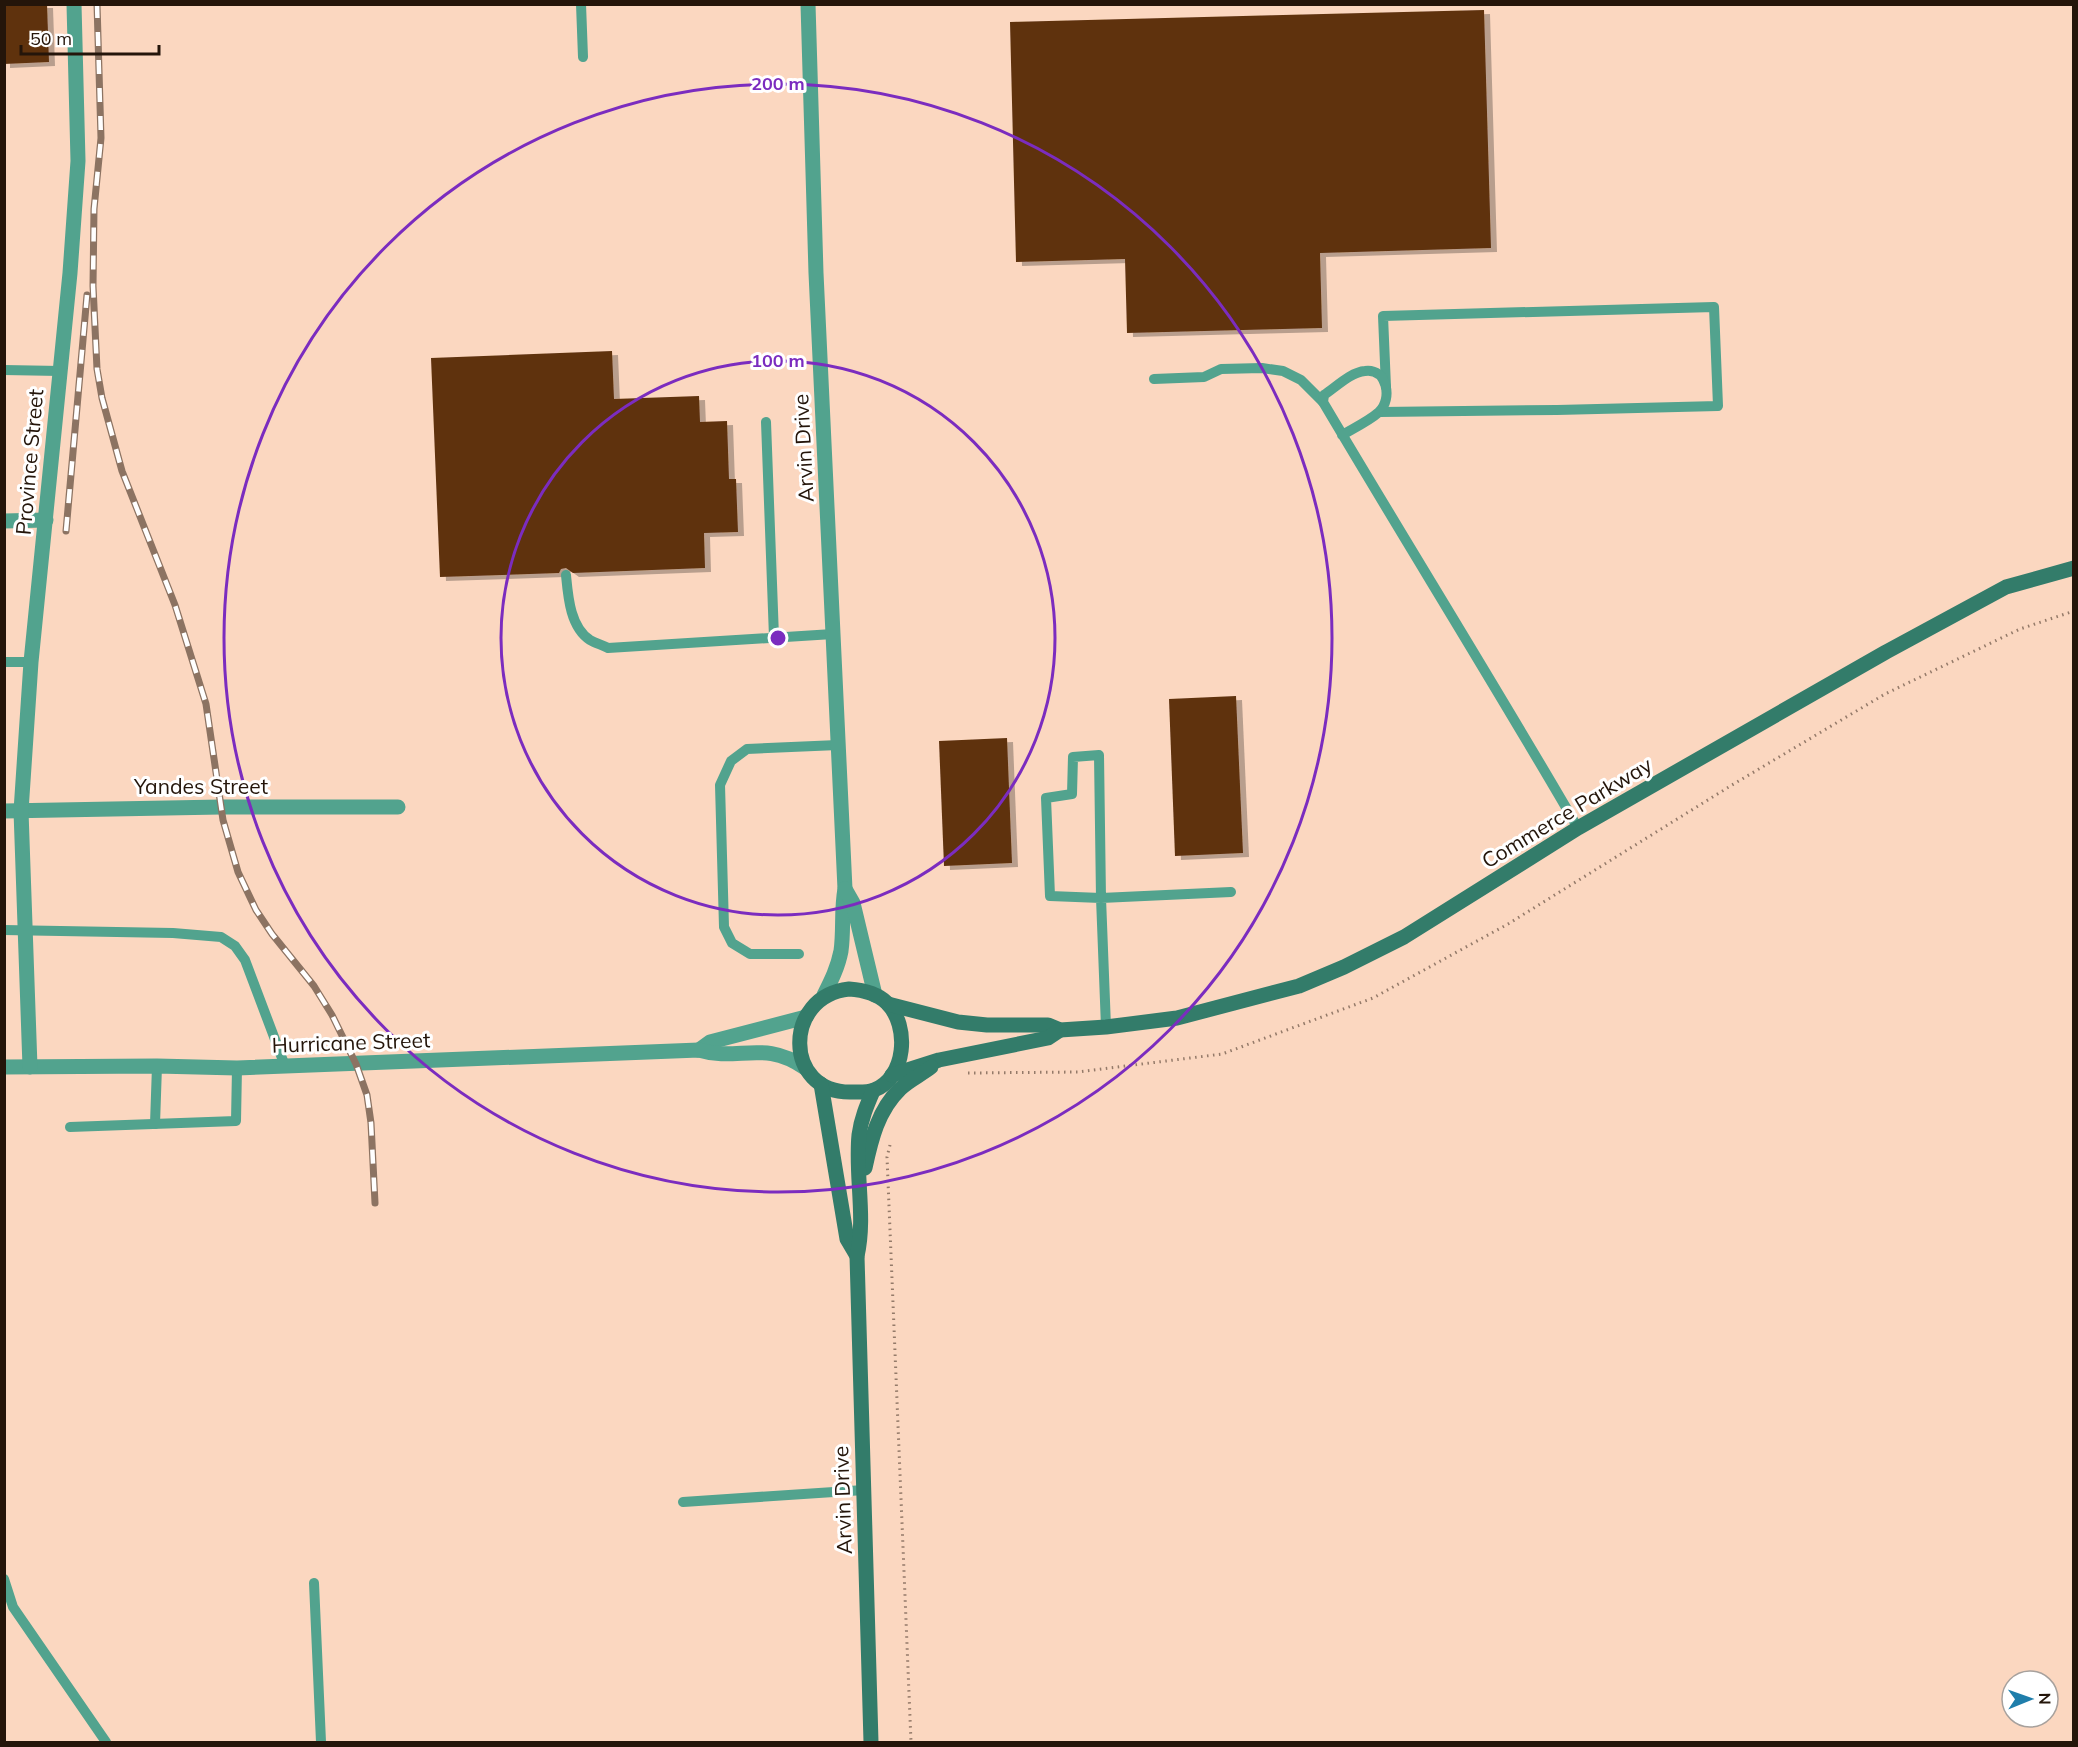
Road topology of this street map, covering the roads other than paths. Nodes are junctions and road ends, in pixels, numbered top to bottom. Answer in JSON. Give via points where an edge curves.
{"nodes":[{"id":1,"x":74,"y":4,"type":"edge"},
{"id":2,"x":581,"y":4,"type":"edge"},
{"id":3,"x":808,"y":4,"type":"edge"},
{"id":4,"x":583,"y":57,"type":"dead end"},
{"id":5,"x":4,"y":370,"type":"edge"},
{"id":6,"x":60,"y":371,"type":"junction"},
{"id":7,"x":1154,"y":379,"type":"dead end"},
{"id":8,"x":1386,"y":387,"type":"junction"},
{"id":9,"x":1323,"y":402,"type":"junction"},
{"id":10,"x":1380,"y":412,"type":"junction"},
{"id":11,"x":766,"y":422,"type":"dead end"},
{"id":12,"x":1342,"y":435,"type":"junction"},
{"id":13,"x":46,"y":520,"type":"junction"},
{"id":14,"x":4,"y":521,"type":"edge"},
{"id":15,"x":2073,"y":568,"type":"edge"},
{"id":16,"x":566,"y":575,"type":"dead end"},
{"id":17,"x":833,"y":634,"type":"junction"},
{"id":18,"x":774,"y":637,"type":"junction"},
{"id":19,"x":4,"y":662,"type":"edge"},
{"id":20,"x":31,"y":662,"type":"junction"},
{"id":21,"x":838,"y":745,"type":"junction"},
{"id":22,"x":398,"y":807,"type":"dead end"},
{"id":23,"x":4,"y":811,"type":"edge"},
{"id":24,"x":21,"y":811,"type":"junction"},
{"id":25,"x":1578,"y":828,"type":"junction"},
{"id":26,"x":845,"y":889,"type":"junction"},
{"id":27,"x":1231,"y":892,"type":"dead end"},
{"id":28,"x":1101,"y":898,"type":"junction"},
{"id":29,"x":4,"y":930,"type":"edge"},
{"id":30,"x":25,"y":930,"type":"junction"},
{"id":31,"x":799,"y":954,"type":"dead end"},
{"id":32,"x":824,"y":995,"type":"junction"},
{"id":33,"x":882,"y":999,"type":"junction"},
{"id":34,"x":806,"y":1017,"type":"junction"},
{"id":35,"x":1106,"y":1028,"type":"junction"},
{"id":36,"x":1060,"y":1030,"type":"junction"},
{"id":37,"x":699,"y":1050,"type":"junction"},
{"id":38,"x":939,"y":1060,"type":"junction"},
{"id":39,"x":157,"y":1066,"type":"junction"},
{"id":40,"x":285,"y":1066,"type":"junction"},
{"id":41,"x":4,"y":1067,"type":"edge"},
{"id":42,"x":30,"y":1067,"type":"junction"},
{"id":43,"x":237,"y":1068,"type":"junction"},
{"id":44,"x":805,"y":1068,"type":"junction"},
{"id":45,"x":892,"y":1075,"type":"junction"},
{"id":46,"x":821,"y":1084,"type":"junction"},
{"id":47,"x":873,"y":1091,"type":"junction"},
{"id":48,"x":155,"y":1124,"type":"junction"},
{"id":49,"x":70,"y":1127,"type":"dead end"},
{"id":50,"x":859,"y":1191,"type":"junction"},
{"id":51,"x":857,"y":1256,"type":"junction"},
{"id":52,"x":864,"y":1490,"type":"junction"},
{"id":53,"x":683,"y":1502,"type":"dead end"},
{"id":54,"x":4,"y":1580,"type":"edge"},
{"id":55,"x":314,"y":1583,"type":"dead end"},
{"id":56,"x":106,"y":1743,"type":"edge"},
{"id":57,"x":321,"y":1743,"type":"edge"},
{"id":58,"x":871,"y":1743,"type":"edge"}],
"edges":[{"from":1,"to":6,"type":"street","name":"Province Street","via":[[78,160]]},
{"from":2,"to":4,"type":"lane"},
{"from":3,"to":17,"type":"street","name":"Arvin Drive"},
{"from":5,"to":6,"type":"lane"},
{"from":6,"to":13,"type":"street","name":"Province Street"},
{"from":7,"to":9,"type":"lane","via":[[1204,376],[1221,369],[1262,368],[1283,371],[1301,380]]},
{"from":8,"to":9,"type":"lane","via":[[1382,378],[1367,370],[1324,395]]},
{"from":8,"to":10,"type":"lane","via":[[1387,398]]},
{"from":8,"to":10,"type":"lane","via":[[1383,316],[1714,307],[1718,406]]},
{"from":9,"to":12,"type":"lane"},
{"from":10,"to":12,"type":"lane"},
{"from":11,"to":18,"type":"lane"},
{"from":12,"to":25,"type":"lane"},
{"from":13,"to":14,"type":"street"},
{"from":13,"to":20,"type":"street","name":"Province Street"},
{"from":15,"to":25,"type":"street","name":"Commerce Parkway","via":[[2006,587]]},
{"from":16,"to":18,"type":"lane","via":[[575,621],[588,639],[608,648]]},
{"from":17,"to":18,"type":"lane"},
{"from":17,"to":21,"type":"street","name":"Arvin Drive"},
{"from":19,"to":20,"type":"lane"},
{"from":20,"to":24,"type":"street","name":"Province Street"},
{"from":21,"to":26,"type":"street","name":"Arvin Drive"},
{"from":21,"to":31,"type":"lane","via":[[747,749],[731,761],[720,785],[724,927],[732,944],[750,954]]},
{"from":22,"to":24,"type":"street","name":"Yandes Street"},
{"from":23,"to":24,"type":"street","name":"Yandes Street"},
{"from":24,"to":30,"type":"street","name":"Province Street"},
{"from":25,"to":35,"type":"street","name":"Commerce Parkway","via":[[1404,938],[1344,967],[1299,986],[1234,1004],[1177,1018]]},
{"from":26,"to":32,"type":"street","name":"Arvin Drive","via":[[840,951]]},
{"from":26,"to":33,"type":"street","name":"Arvin Drive","via":[[854,903]]},
{"from":27,"to":28,"type":"lane"},
{"from":28,"to":28,"type":"lane","via":[[1100,755],[1073,757],[1072,794],[1046,798],[1050,896]]},
{"from":28,"to":35,"type":"lane"},
{"from":29,"to":30,"type":"lane"},
{"from":30,"to":40,"type":"lane","via":[[221,937],[235,946],[245,960]]},
{"from":30,"to":42,"type":"street","name":"Province Street"},
{"from":32,"to":33,"type":"street","via":[[849,989]]},
{"from":32,"to":34,"type":"street","name":"Arvin Drive"},
{"from":33,"to":36,"type":"street","name":"Commerce Parkway","via":[[958,1022],[1048,1025]]},
{"from":33,"to":45,"type":"street","name":"Arvin Drive","via":[[899,1023],[902,1035],[902,1048]]},
{"from":34,"to":37,"type":"street","name":"Hurricane Street","via":[[710,1042]]},
{"from":34,"to":44,"type":"street","name":"Arvin Drive","via":[[800,1043]]},
{"from":35,"to":36,"type":"street","name":"Commerce Parkway"},
{"from":36,"to":38,"type":"street","name":"Commerce Parkway","via":[[1048,1038]]},
{"from":37,"to":40,"type":"street","name":"Hurricane Street"},
{"from":37,"to":44,"type":"street","name":"Hurricane Street","via":[[711,1054],[777,1054]]},
{"from":38,"to":45,"type":"street","name":"Commerce Parkway"},
{"from":38,"to":50,"type":"street","via":[[901,1088],[887,1104],[877,1123]]},
{"from":39,"to":42,"type":"street","name":"Hurricane Street"},
{"from":39,"to":43,"type":"street","name":"Hurricane Street"},
{"from":39,"to":48,"type":"lane"},
{"from":40,"to":43,"type":"street","name":"Hurricane Street"},
{"from":41,"to":42,"type":"street","name":"Hurricane Street"},
{"from":43,"to":48,"type":"lane","via":[[236,1121]]},
{"from":44,"to":46,"type":"street"},
{"from":45,"to":47,"type":"street","name":"Arvin Drive"},
{"from":46,"to":47,"type":"street","via":[[846,1092]]},
{"from":46,"to":51,"type":"street","name":"Arvin Drive","via":[[847,1239]]},
{"from":47,"to":50,"type":"street","name":"Arvin Drive","via":[[859,1134]]},
{"from":48,"to":49,"type":"lane"},
{"from":50,"to":51,"type":"street","name":"Arvin Drive","via":[[861,1238]]},
{"from":51,"to":52,"type":"street","name":"Arvin Drive"},
{"from":52,"to":53,"type":"lane"},
{"from":52,"to":58,"type":"street","name":"Arvin Drive"},
{"from":54,"to":56,"type":"lane","via":[[13,1607]]},
{"from":55,"to":57,"type":"lane"}]}
